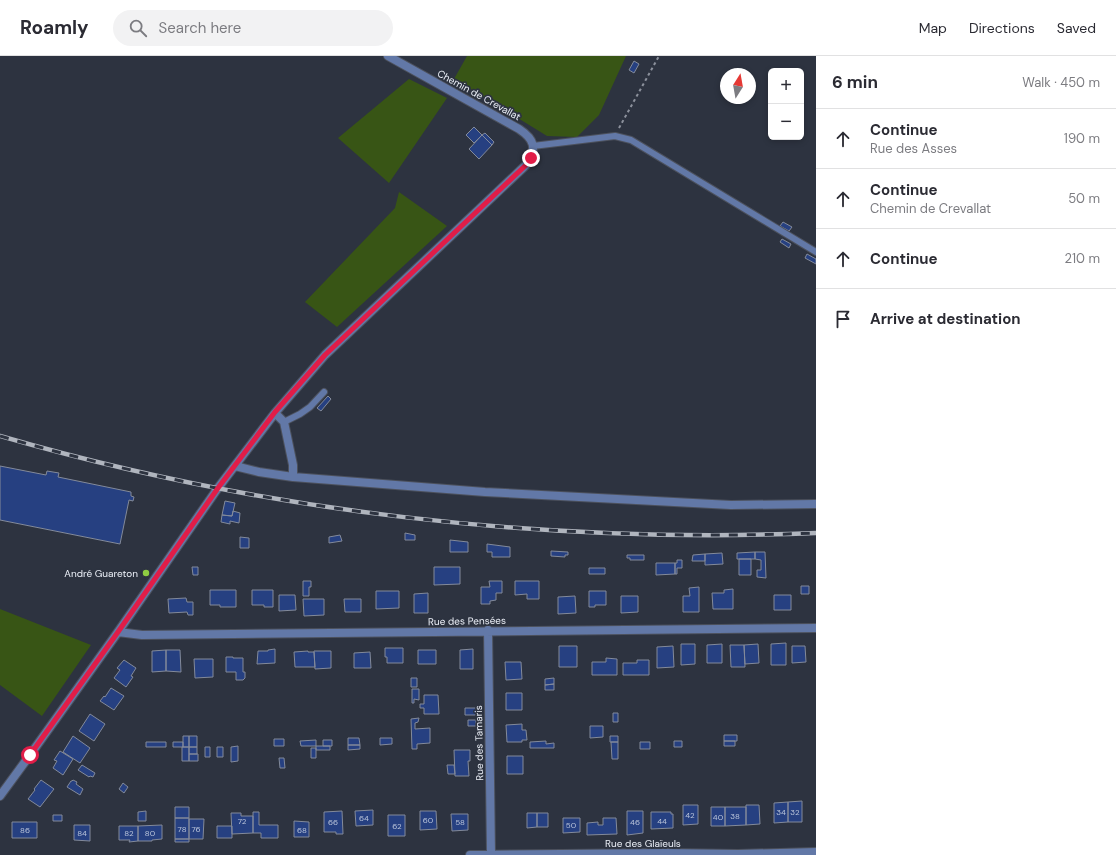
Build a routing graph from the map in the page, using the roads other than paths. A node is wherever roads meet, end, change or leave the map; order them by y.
1 (388, 56) edge
2 (533, 146) junction
3 (816, 252) edge
4 (324, 392) dead end
5 (275, 412) junction
6 (284, 422) junction
7 (235, 466) junction
8 (293, 477) junction
9 (816, 504) edge
10 (816, 628) edge
11 (488, 630) junction
12 (118, 632) junction
13 (0, 796) edge
14 (816, 852) edge
15 (550, 854) edge
16 (470, 855) edge
17 (491, 855) edge

1 - 2 street, Chemin de Crevallat
2 - 3 lane
2 - 5 street
4 - 6 lane
5 - 6 street
5 - 7 street
6 - 8 street
7 - 8 street
7 - 12 street
8 - 9 street
10 - 11 street, Rue des Pensées
11 - 12 street, Rue des Pensées
11 - 17 street, Rue des Tamaris
12 - 13 street
14 - 15 street, Rue des Glaïeuls
15 - 17 street, Rue des Glaïeuls
16 - 17 street, Rue des Glaïeuls

